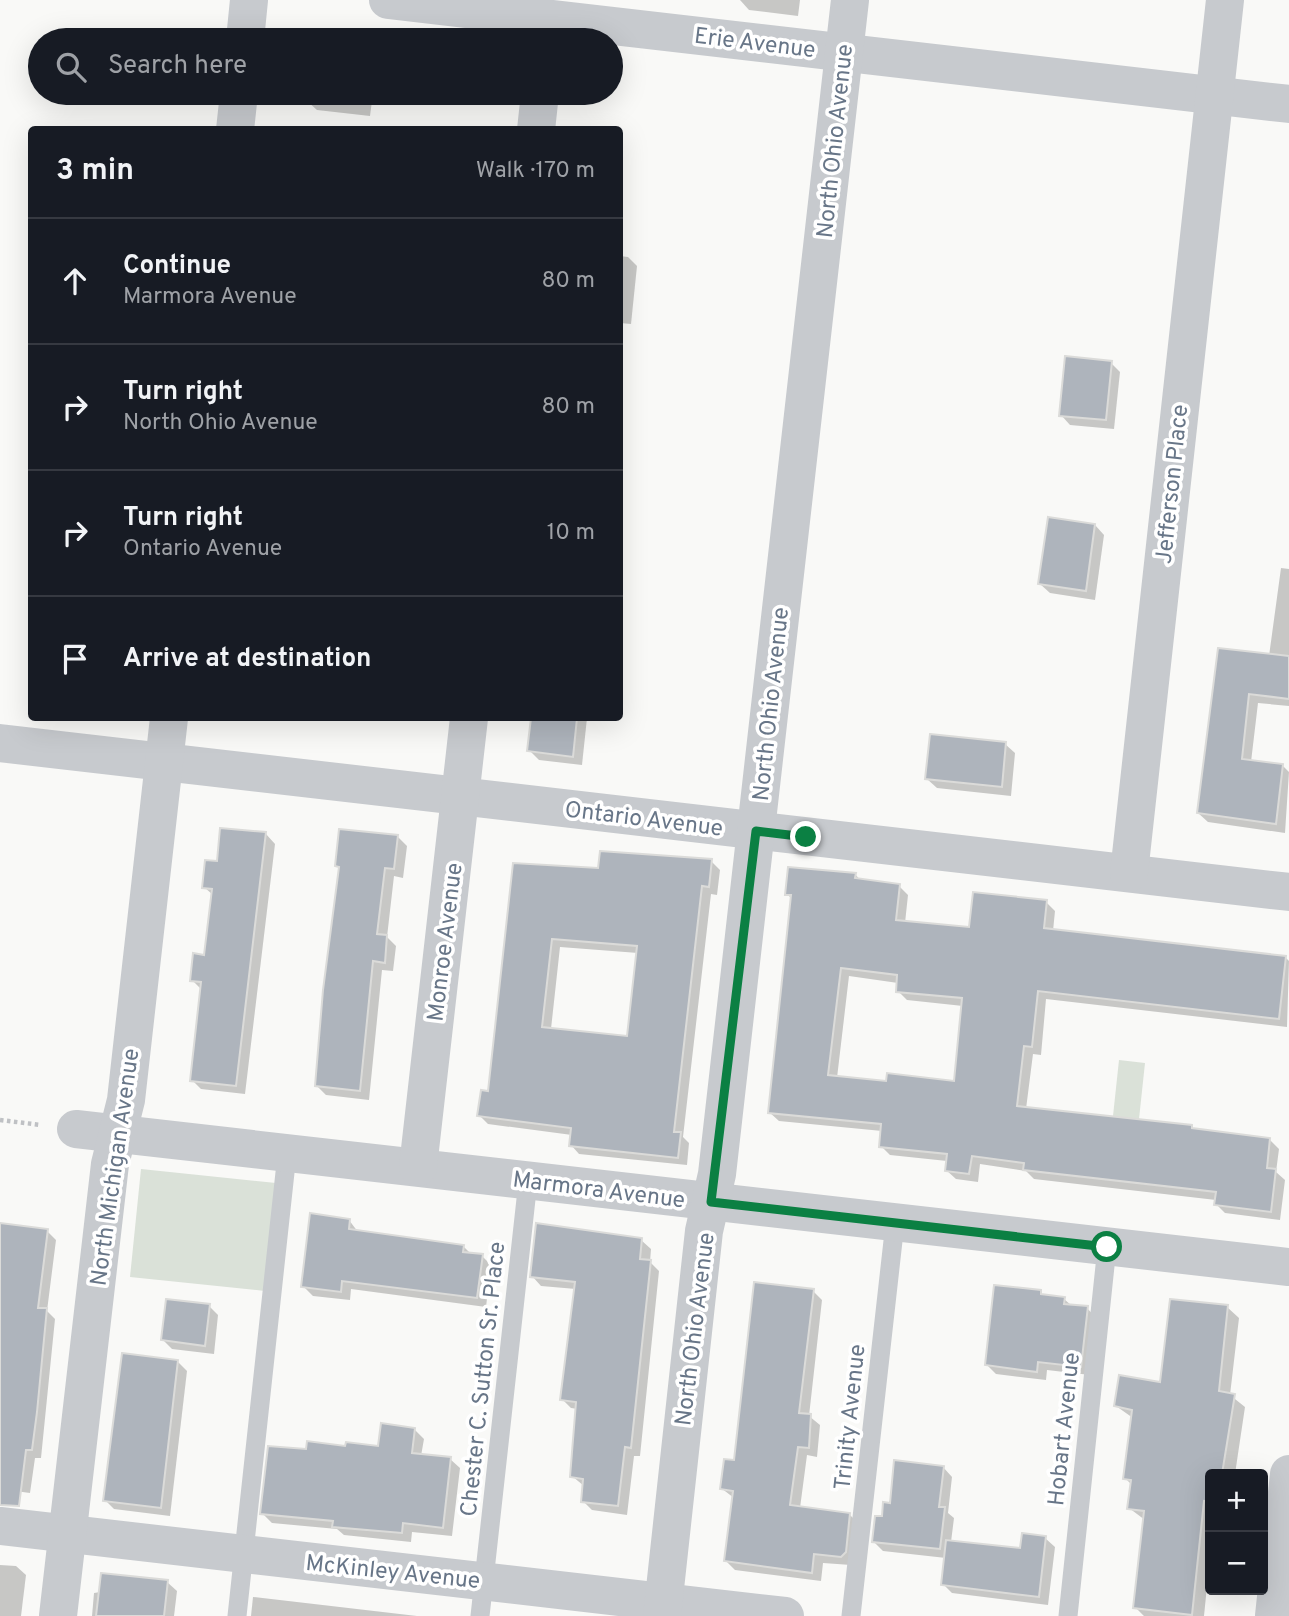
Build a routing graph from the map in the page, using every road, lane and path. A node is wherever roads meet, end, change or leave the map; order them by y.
1 (249, 0) edge
2 (388, 0) edge
3 (850, 0) edge
4 (1225, 0) edge
5 (549, 19) edge
6 (246, 28) edge
7 (844, 52) junction
8 (1214, 96) junction
9 (1289, 104) edge
10 (238, 105) edge
11 (539, 105) edge
12 (235, 126) edge
13 (536, 126) edge
14 (169, 721) edge
15 (469, 721) edge
16 (0, 743) edge
17 (164, 762) junction
18 (460, 796) junction
19 (756, 831) junction
20 (1129, 873) junction
21 (1289, 892) edge
22 (76, 1129) dead end
23 (116, 1134) junction
24 (288, 1154) junction
25 (418, 1167) junction
26 (528, 1181) junction
27 (711, 1202) junction
28 (895, 1223) junction
29 (1107, 1247) junction
30 (1289, 1267) edge
31 (1289, 1474) edge
32 (0, 1527) edge
33 (67, 1534) junction
34 (243, 1554) junction
35 (482, 1599) edge
36 (1279, 1607) edge
37 (663, 1609) edge
38 (58, 1616) edge
39 (237, 1616) edge
40 (785, 1616) edge
41 (851, 1616) edge
42 (1068, 1616) edge

1 - 6 street
2 - 5 street, Erie Avenue
3 - 7 street, North Ohio Avenue
4 - 8 street, Jefferson Place
5 - 7 street, Erie Avenue
7 - 8 street, Erie Avenue
7 - 19 street, North Ohio Avenue
8 - 9 street, Erie Avenue
8 - 20 street, Jefferson Place
10 - 12 street
11 - 13 street
14 - 17 street, North Michigan Avenue
15 - 18 street, Monroe Avenue
16 - 17 street, Ontario Avenue
17 - 18 street, Ontario Avenue
17 - 23 street, North Michigan Avenue
18 - 19 street, Ontario Avenue
18 - 25 street, Monroe Avenue
19 - 20 street, Ontario Avenue
19 - 27 street, North Ohio Avenue
20 - 21 street, Ontario Avenue
22 - 23 street, Marmora Avenue
23 - 24 street, Marmora Avenue
23 - 33 street, North Michigan Avenue
24 - 25 street, Marmora Avenue
24 - 34 lane
25 - 26 street, Marmora Avenue
26 - 27 street, Marmora Avenue
26 - 35 lane, Chester C. Sutton Sr. Place
27 - 28 street, Marmora Avenue
27 - 37 street, North Ohio Avenue
28 - 29 street, Marmora Avenue
28 - 41 lane, Trinity Avenue
29 - 30 street, Marmora Avenue
29 - 42 lane, Hobart Avenue
31 - 36 street
32 - 33 street, McKinley Avenue
33 - 34 street, McKinley Avenue
33 - 38 street, North Michigan Avenue
34 - 35 street, McKinley Avenue
34 - 39 lane
35 - 37 street, McKinley Avenue
37 - 40 street, McKinley Avenue

